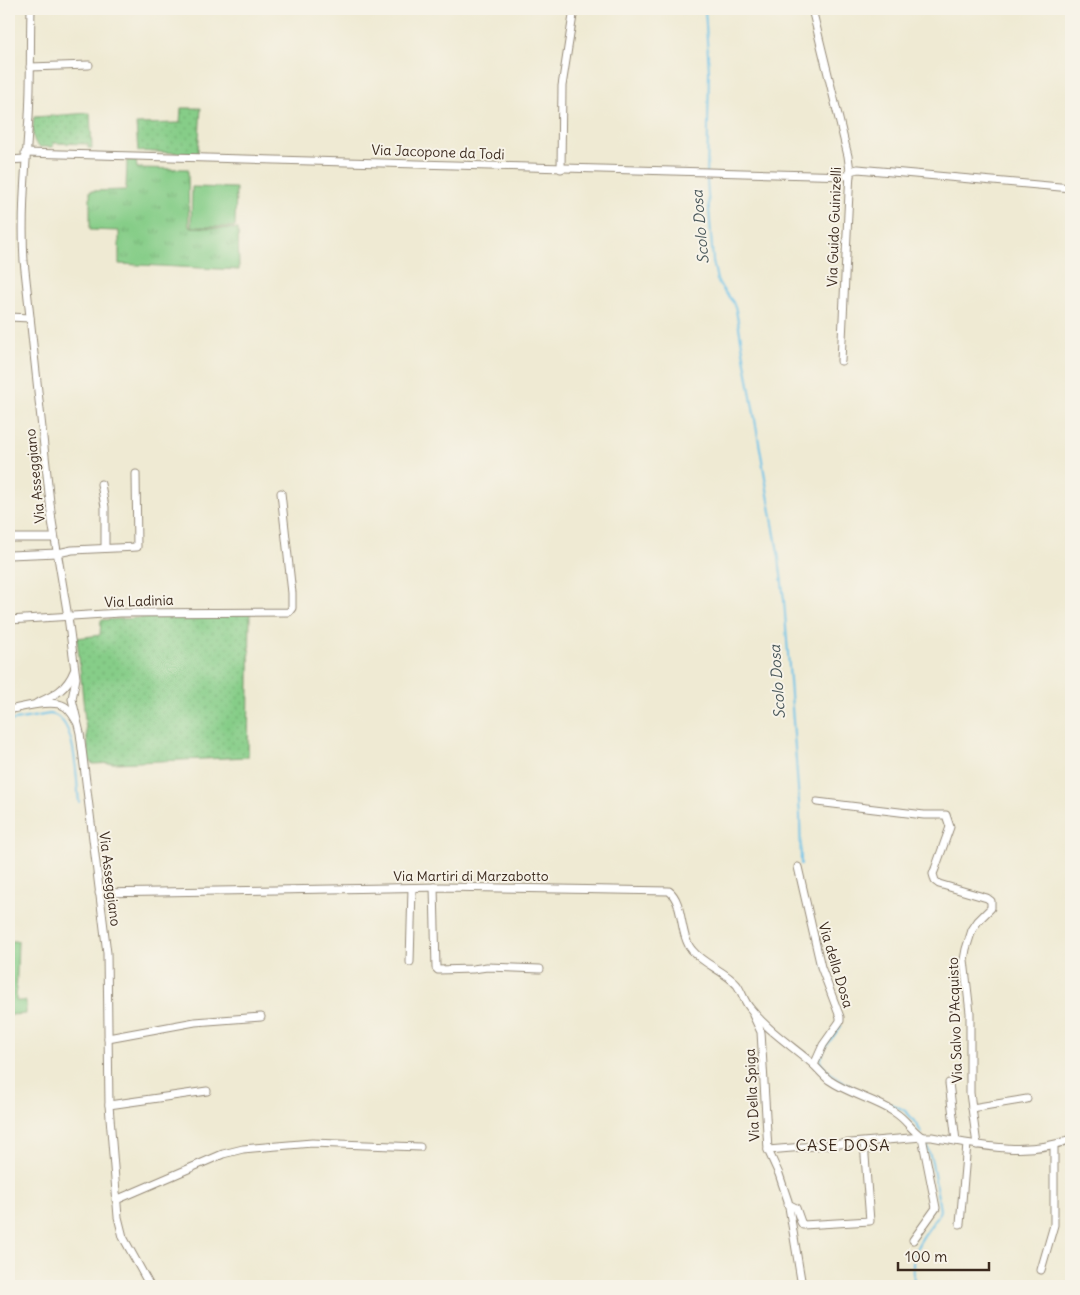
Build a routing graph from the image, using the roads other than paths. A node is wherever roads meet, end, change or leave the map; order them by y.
1 (31, 9) edge
2 (574, 9) edge
3 (812, 9) edge
4 (1067, 9) edge
5 (1071, 10) edge
6 (89, 65) dead end
7 (30, 68) junction
8 (25, 156) junction
9 (9, 160) edge
10 (562, 169) junction
11 (850, 173) junction
12 (1071, 188) edge
13 (9, 317) edge
14 (30, 318) junction
15 (842, 361) dead end
16 (136, 474) dead end
17 (101, 484) dead end
18 (282, 493) dead end
19 (9, 538) edge
20 (54, 538) junction
21 (105, 548) junction
22 (58, 553) junction
23 (9, 555) edge
24 (68, 617) junction
25 (9, 620) edge
26 (74, 670) junction
27 (59, 693) junction
28 (72, 697) junction
29 (32, 705) junction
30 (62, 705) junction
31 (9, 710) edge
32 (78, 724) junction
33 (817, 802) dead end
34 (798, 866) dead end
35 (434, 887) junction
36 (412, 888) junction
37 (99, 893) junction
38 (410, 962) dead end
39 (540, 969) dead end
40 (749, 1008) junction
41 (261, 1017) dead end
42 (767, 1026) junction
43 (759, 1027) junction
44 (108, 1038) junction
45 (814, 1065) junction
46 (949, 1082) dead end
47 (207, 1091) dead end
48 (1027, 1099) dead end
49 (109, 1105) junction
50 (972, 1108) junction
51 (912, 1131) junction
52 (922, 1138) junction
53 (1071, 1139) edge
54 (907, 1140) junction
55 (956, 1141) junction
56 (864, 1143) junction
57 (967, 1144) junction
58 (977, 1145) junction
59 (1054, 1145) junction
60 (420, 1147) dead end
61 (768, 1150) junction
62 (116, 1200) junction
63 (788, 1204) junction
64 (960, 1224) dead end
65 (913, 1240) dead end
66 (1041, 1270) dead end
67 (150, 1286) edge
68 (802, 1286) edge

1 - 7 street, Via Asseggiano
2 - 10 street
3 - 11 street, Via Guido Guinizelli
4 - 5 street
6 - 7 street
7 - 8 street, Via Asseggiano
8 - 9 street, Via Jacopone da Todi
8 - 10 street, Via Jacopone da Todi
8 - 14 street, Via Asseggiano
10 - 11 street, Via Jacopone da Todi
11 - 12 street, Via Jacopone da Todi
11 - 15 street, Via Guido Guinizelli
13 - 14 street
14 - 20 street, Via Asseggiano
16 - 21 street
17 - 21 street
18 - 24 street, Via Ladinia
19 - 20 street
20 - 22 street, Via Asseggiano
21 - 22 street
22 - 23 street
22 - 24 street, Via Asseggiano
24 - 25 street, Via Ladinia
24 - 26 street, Via Asseggiano
26 - 27 street
26 - 28 street, Via Asseggiano
27 - 28 street
27 - 29 street
27 - 30 street
28 - 30 street
28 - 32 street, Via Asseggiano
29 - 30 street
29 - 31 street
30 - 32 street
32 - 37 street, Via Asseggiano
33 - 50 street, Via Salvo D'Acquisto
34 - 45 street, Via della Dosa
35 - 36 street, Via Martiri di Marzabotto
35 - 39 street
35 - 40 street, Via Martiri di Marzabotto
36 - 37 street, Via Martiri di Marzabotto
36 - 38 street
37 - 44 street, Via Asseggiano
40 - 42 street, Via Martiri di Marzabotto
40 - 43 street, Via Della Spiga
41 - 44 street
42 - 43 street
42 - 45 street, Via Martiri di Marzabotto
43 - 61 street, Via Della Spiga
44 - 49 street, Via Asseggiano
45 - 51 street, Via Martiri di Marzabotto
46 - 55 street
47 - 49 street
48 - 50 street
49 - 62 street, Via Asseggiano
50 - 58 street, Via Salvo D'Acquisto
51 - 52 street, Via Martiri di Marzabotto
51 - 54 street
52 - 54 street, Via Della Spiga
52 - 55 street
52 - 65 street
53 - 59 street
54 - 56 street, Via Della Spiga
55 - 57 street
56 - 61 street, Via Della Spiga
56 - 63 street
57 - 58 street
57 - 64 street
58 - 59 street
59 - 66 street
60 - 62 street
61 - 63 street
62 - 67 street, Via Asseggiano
63 - 68 street

